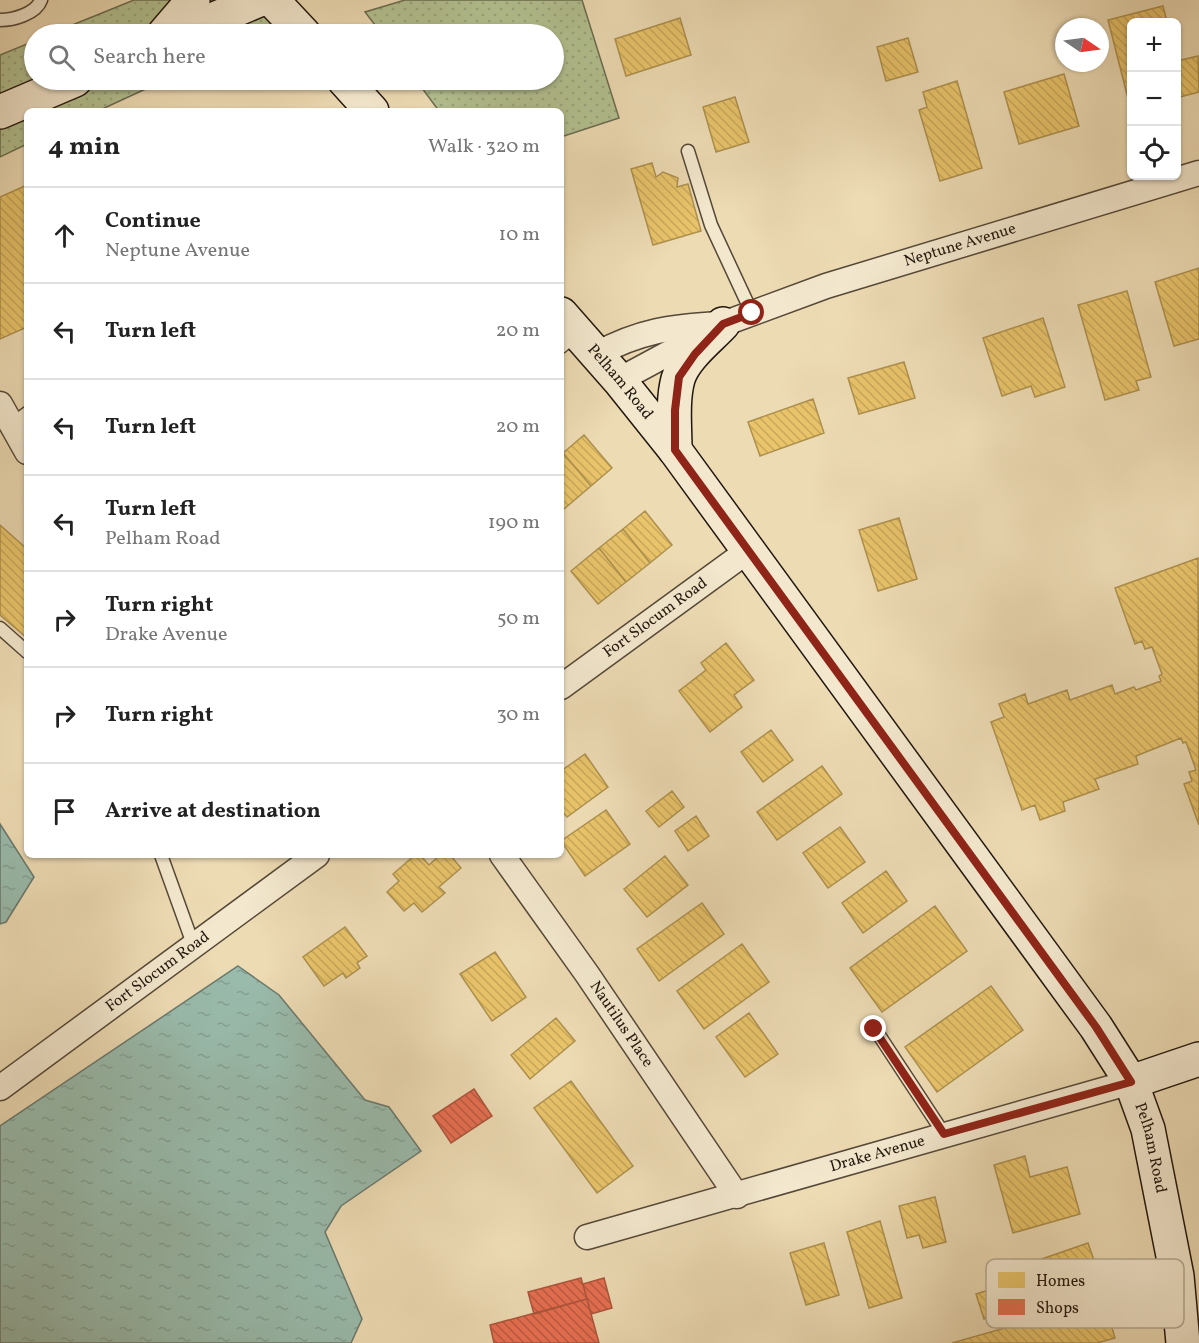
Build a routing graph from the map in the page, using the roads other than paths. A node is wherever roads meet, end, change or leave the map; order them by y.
1 (41, 0) edge
2 (193, 0) edge
3 (259, 0) edge
4 (272, 0) edge
5 (0, 20) edge
6 (173, 24) edge
7 (203, 24) edge
8 (295, 24) edge
9 (52, 90) edge
10 (353, 90) edge
11 (369, 108) edge
12 (0, 112) edge
13 (688, 151) dead end
14 (1199, 173) edge
15 (738, 318) junction
16 (574, 337) edge
17 (619, 380) junction
18 (13, 414) edge
19 (24, 444) edge
20 (675, 450) junction
21 (749, 550) junction
22 (0, 628) edge
23 (24, 649) edge
24 (564, 685) edge
25 (162, 858) edge
26 (313, 858) edge
27 (504, 858) edge
28 (193, 944) junction
29 (874, 1029) dead end
30 (1199, 1059) edge
31 (1131, 1082) junction
32 (0, 1088) edge
33 (944, 1134) junction
34 (736, 1196) junction
35 (587, 1237) dead end
36 (1174, 1259) edge
37 (1182, 1328) edge
38 (1183, 1343) edge

1 - 5 lane
2 - 6 main road
3 - 7 main road
4 - 8 main road
9 - 12 main road
10 - 11 main road
13 - 15 lane
14 - 15 street, Neptune Avenue
15 - 16 street, Neptune Avenue
15 - 17 street, Neptune Avenue
15 - 20 main road
16 - 17 main road, Pelham Road
17 - 20 main road, Pelham Road
18 - 19 street
20 - 21 main road, Pelham Road
21 - 24 street, Fort Slocum Road
21 - 31 main road, Pelham Road
22 - 23 lane
25 - 28 lane
26 - 28 street, Fort Slocum Road
27 - 34 street, Nautilus Place
28 - 32 street, Fort Slocum Road
29 - 33 lane
30 - 31 main road, Drake Avenue
31 - 33 street, Drake Avenue
31 - 36 main road, Pelham Road
33 - 34 street, Drake Avenue
34 - 35 street, Drake Avenue
37 - 38 main road, Pelham Road

